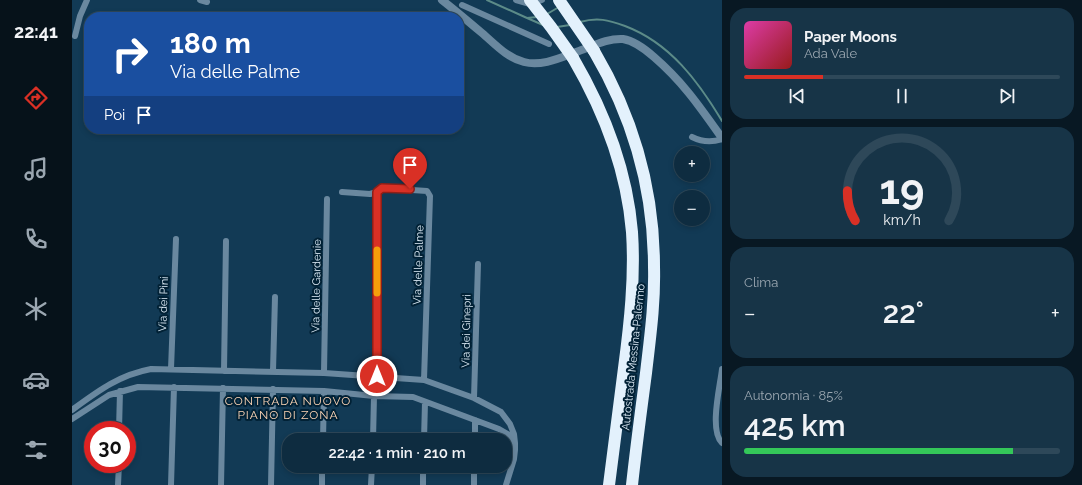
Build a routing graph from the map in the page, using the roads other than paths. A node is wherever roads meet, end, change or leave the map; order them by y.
1 (87, 0) edge
2 (200, 0) edge
3 (442, 0) edge
4 (516, 0) edge
5 (530, 0) edge
6 (542, 0) edge
7 (559, 0) edge
8 (207, 2) dead end
9 (462, 5) edge
10 (76, 36) dead end
11 (549, 44) dead end
12 (692, 137) dead end
13 (722, 138) edge
14 (342, 192) dead end
15 (377, 192) junction
16 (327, 199) dead end
17 (176, 239) dead end
18 (226, 241) dead end
19 (478, 264) dead end
20 (275, 297) dead end
21 (171, 369) junction
22 (722, 369) edge
23 (224, 371) junction
24 (273, 371) junction
25 (324, 373) junction
26 (377, 376) junction
27 (424, 380) junction
28 (174, 387) junction
29 (223, 388) junction
30 (274, 389) junction
31 (120, 391) junction
32 (324, 391) junction
33 (374, 396) junction
34 (474, 398) junction
35 (425, 402) junction
36 (72, 410) edge
37 (72, 419) edge
38 (475, 420) junction
39 (119, 421) edge
40 (323, 433) edge
41 (373, 433) edge
42 (424, 433) edge
43 (475, 433) edge
44 (515, 443) junction
45 (722, 444) edge
46 (119, 473) edge
47 (322, 473) edge
48 (372, 473) edge
49 (423, 473) edge
50 (474, 473) edge
51 (118, 485) edge
52 (171, 485) edge
53 (221, 485) edge
54 (271, 485) edge
55 (322, 485) edge
56 (371, 485) edge
57 (423, 485) edge
58 (474, 485) edge
59 (506, 485) edge
60 (609, 485) edge
61 (632, 485) edge

1 - 10 street
2 - 8 street
3 - 9 street
4 - 6 street
5 - 60 highway, Autostrada Messina-Palermo, bridge
7 - 61 highway, Autostrada Messina-Palermo, bridge
9 - 11 street
9 - 13 street
12 - 13 street
14 - 15 street, Via delle Palme
15 - 26 street
15 - 27 street, Via delle Palme
16 - 25 street, Via delle Gardenie
17 - 21 street, Via dei Pini
18 - 23 street
19 - 34 street, Via dei Ginepri
20 - 24 street
21 - 23 street
21 - 36 street
22 - 45 street
23 - 24 street
24 - 25 street
25 - 26 street
26 - 27 street
27 - 34 street
28 - 29 street
28 - 31 street
28 - 52 street
29 - 30 street
29 - 53 street
30 - 32 street
30 - 54 street
31 - 37 street
31 - 39 street
32 - 33 street
32 - 40 street
33 - 35 street
33 - 41 street
34 - 44 street
35 - 38 street
35 - 42 street
38 - 43 street
38 - 44 street
44 - 59 street
46 - 51 street
47 - 55 street
48 - 56 street
49 - 57 street
50 - 58 street

